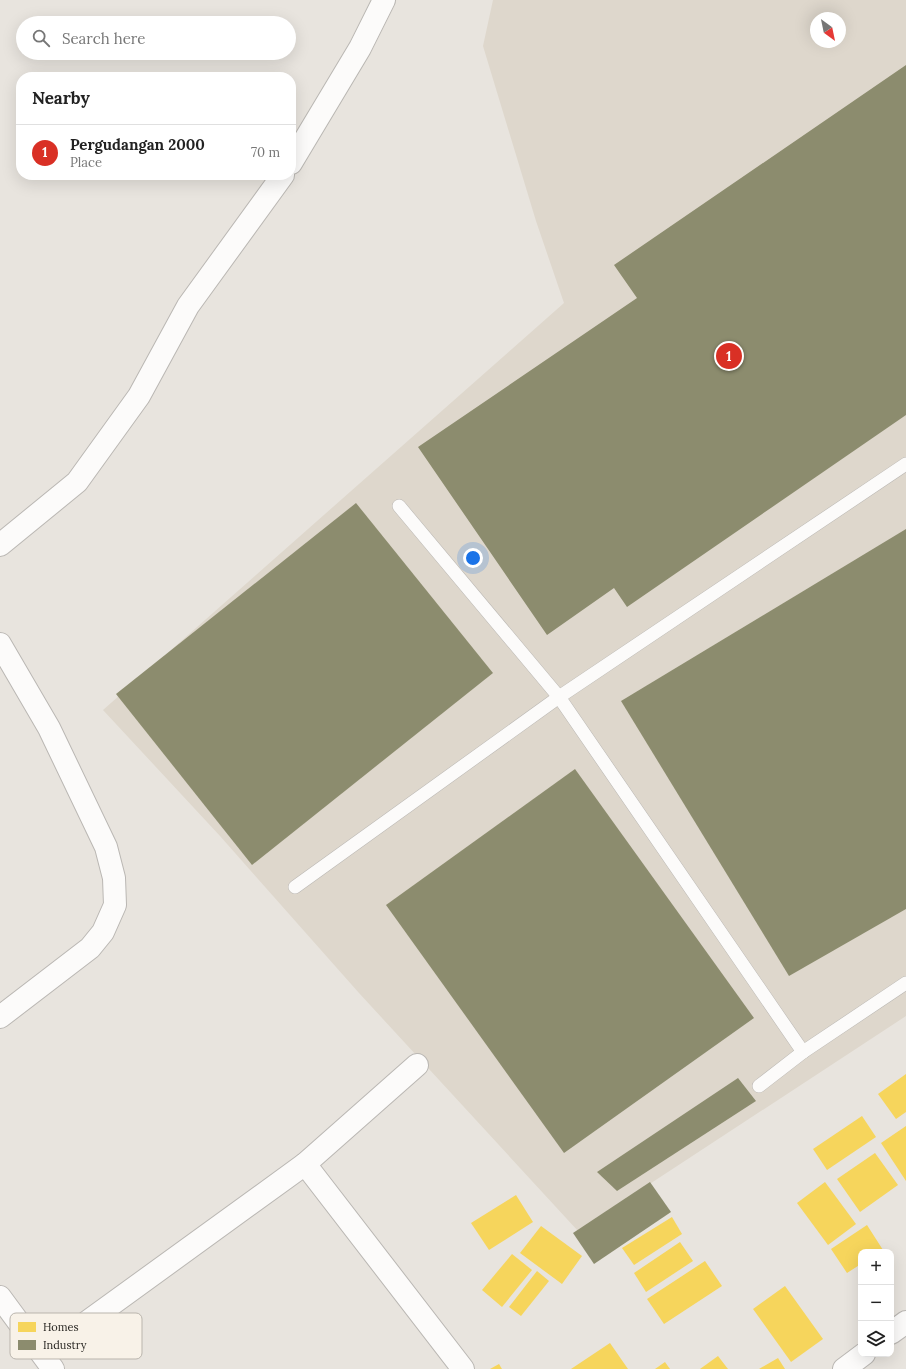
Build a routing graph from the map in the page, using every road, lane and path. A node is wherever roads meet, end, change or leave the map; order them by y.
1 (384, 0) edge
2 (296, 155) edge
3 (279, 180) edge
4 (906, 464) edge
5 (399, 506) dead end
6 (0, 545) edge
7 (0, 644) edge
8 (559, 697) junction
9 (295, 887) dead end
10 (906, 983) edge
11 (0, 1017) edge
12 (803, 1052) junction
13 (417, 1065) dead end
14 (759, 1086) dead end
15 (305, 1164) junction
16 (0, 1297) edge
17 (12, 1313) edge
18 (112, 1313) edge
19 (906, 1322) edge
20 (894, 1331) edge
21 (860, 1357) edge
22 (463, 1369) edge
23 (844, 1369) edge

1 - 2 street
3 - 6 street
4 - 8 lane
5 - 8 lane
7 - 11 street
8 - 9 lane
8 - 12 lane
10 - 12 lane
12 - 14 lane
13 - 15 street
15 - 18 street
15 - 22 street
16 - 17 street
19 - 20 street
21 - 23 street

